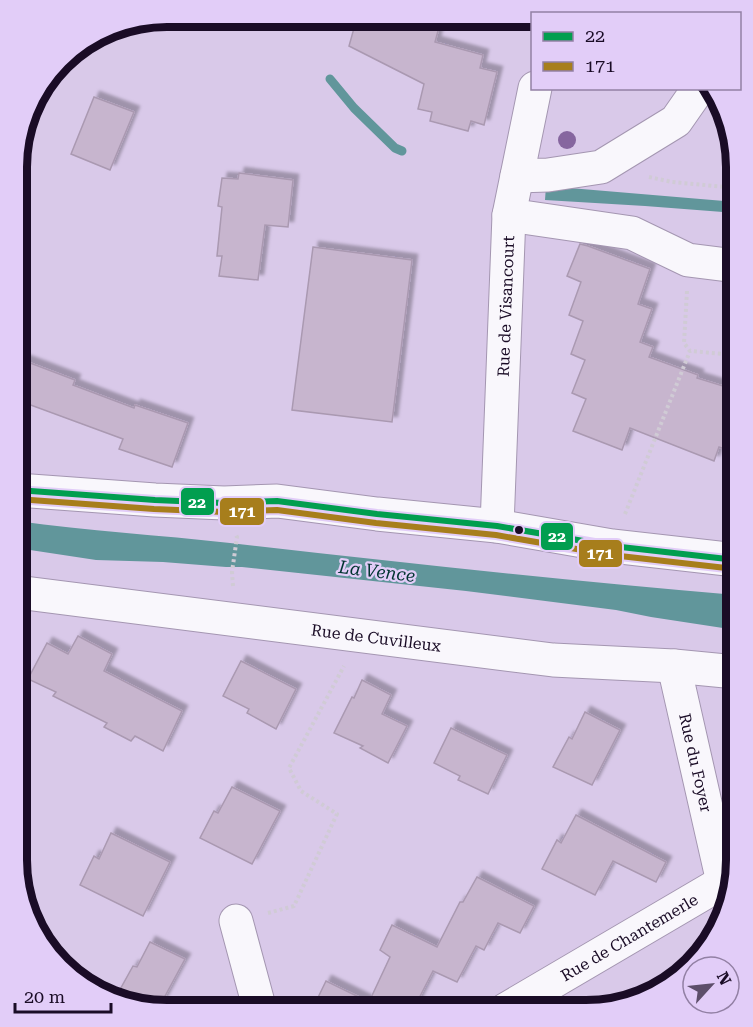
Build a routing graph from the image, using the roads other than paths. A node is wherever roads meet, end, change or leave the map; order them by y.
1 (535, 90) edge
2 (698, 90) edge
3 (517, 176) junction
4 (509, 215) junction
5 (726, 265) edge
6 (27, 491) edge
7 (496, 526) junction
8 (726, 559) edge
9 (27, 593) edge
10 (674, 666) junction
11 (726, 671) edge
12 (724, 880) edge
13 (723, 889) edge
14 (236, 921) road end
15 (257, 1000) edge
16 (523, 1000) edge

1 - 3 street, Rue de Visancourt
2 - 3 street
3 - 4 street, Rue de Visancourt
4 - 5 street
4 - 7 street, Rue de Visancourt
6 - 7 street
7 - 8 street
9 - 10 street, Rue de Cuvilleux
10 - 11 street, Rue de Cuvilleux
10 - 12 street, Rue du Foyer
13 - 16 street, Rue de Chantemerle
14 - 15 street

